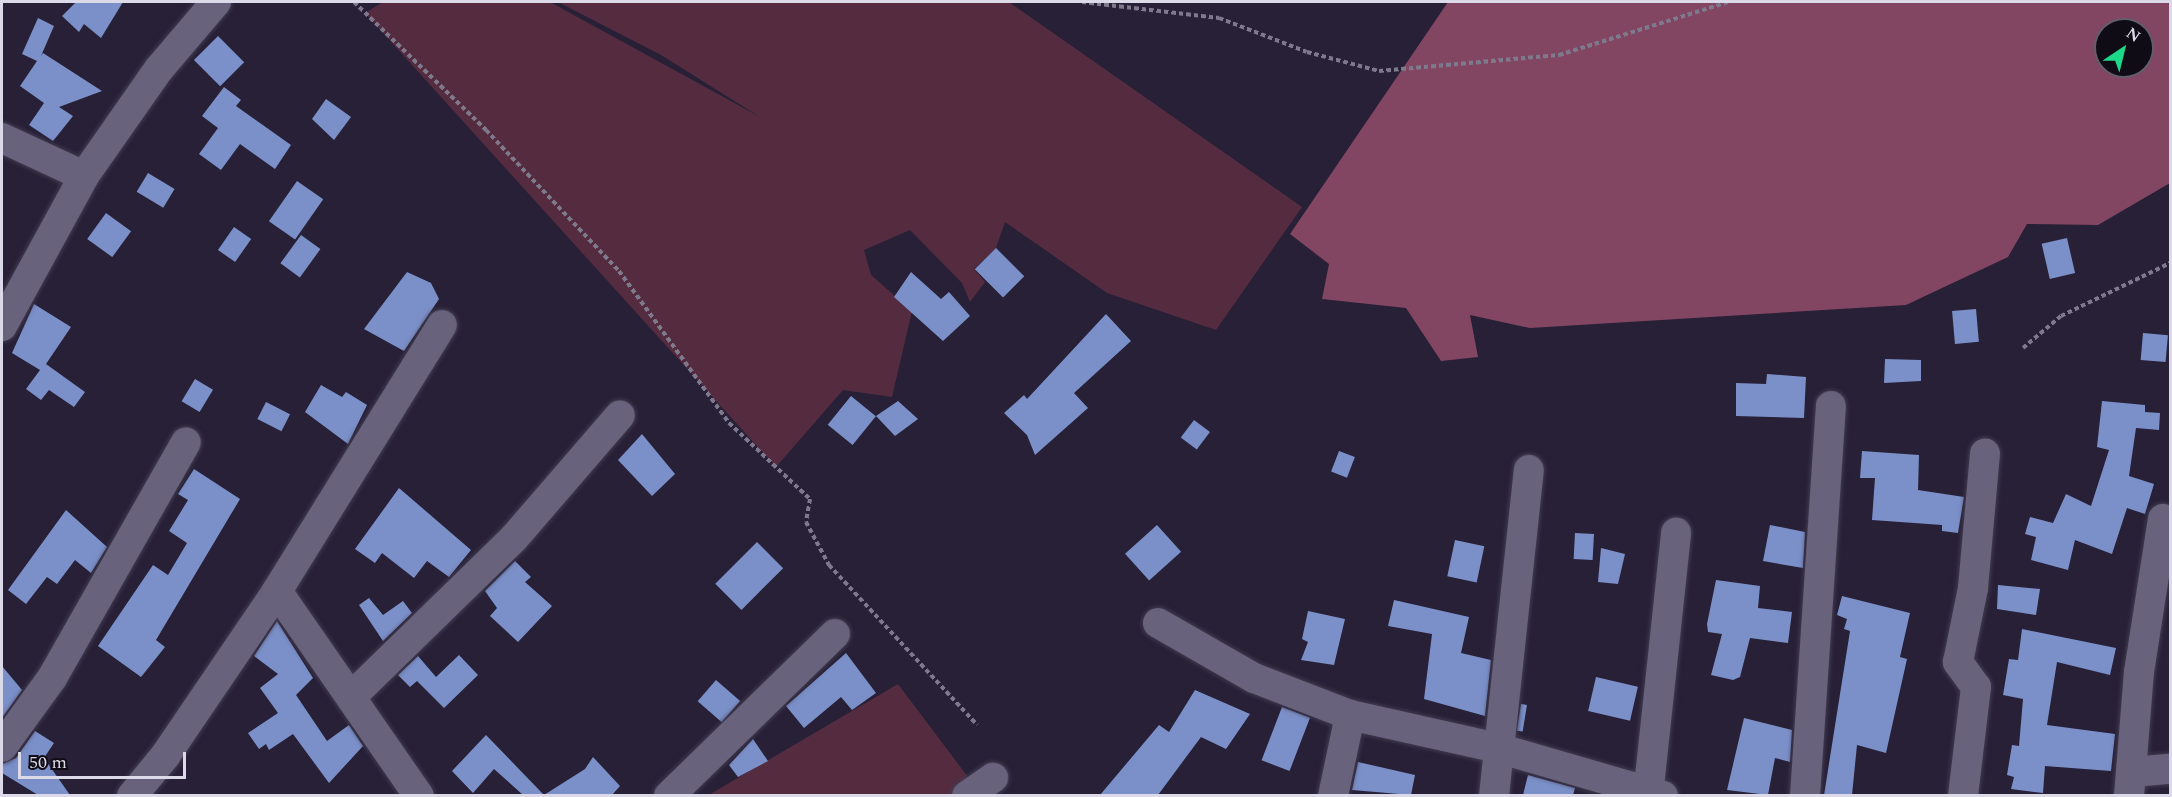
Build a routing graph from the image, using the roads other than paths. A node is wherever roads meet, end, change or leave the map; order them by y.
1 (216, 2) edge
2 (2, 138) edge
3 (84, 176) junction
4 (442, 325) dead end
5 (2, 326) edge
6 (1831, 406) dead end
7 (620, 415) dead end
8 (186, 442) dead end
9 (1985, 454) dead end
10 (1529, 470) dead end
11 (2163, 519) dead end
12 (1677, 532) dead end
13 (277, 591) junction
14 (1158, 623) dead end
15 (835, 634) dead end
16 (352, 696) junction
17 (1350, 715) junction
18 (2, 747) edge
19 (1498, 748) junction
20 (2170, 769) edge
21 (993, 778) dead end
22 (2131, 784) edge
23 (1654, 794) edge
24 (132, 795) edge
25 (419, 795) edge
26 (669, 795) edge
27 (967, 795) edge
28 (1333, 795) edge
29 (1494, 795) edge
30 (1805, 795) edge
31 (1963, 795) edge

1 - 3 street
2 - 3 street
3 - 5 street
4 - 13 street
6 - 30 street
7 - 16 street
8 - 18 street
9 - 31 street
10 - 19 street
11 - 22 street
12 - 23 street
13 - 16 street
13 - 24 street
14 - 17 street
15 - 26 street
16 - 25 street
17 - 19 street
17 - 28 street
19 - 23 street
19 - 29 street
20 - 22 street
21 - 27 street

